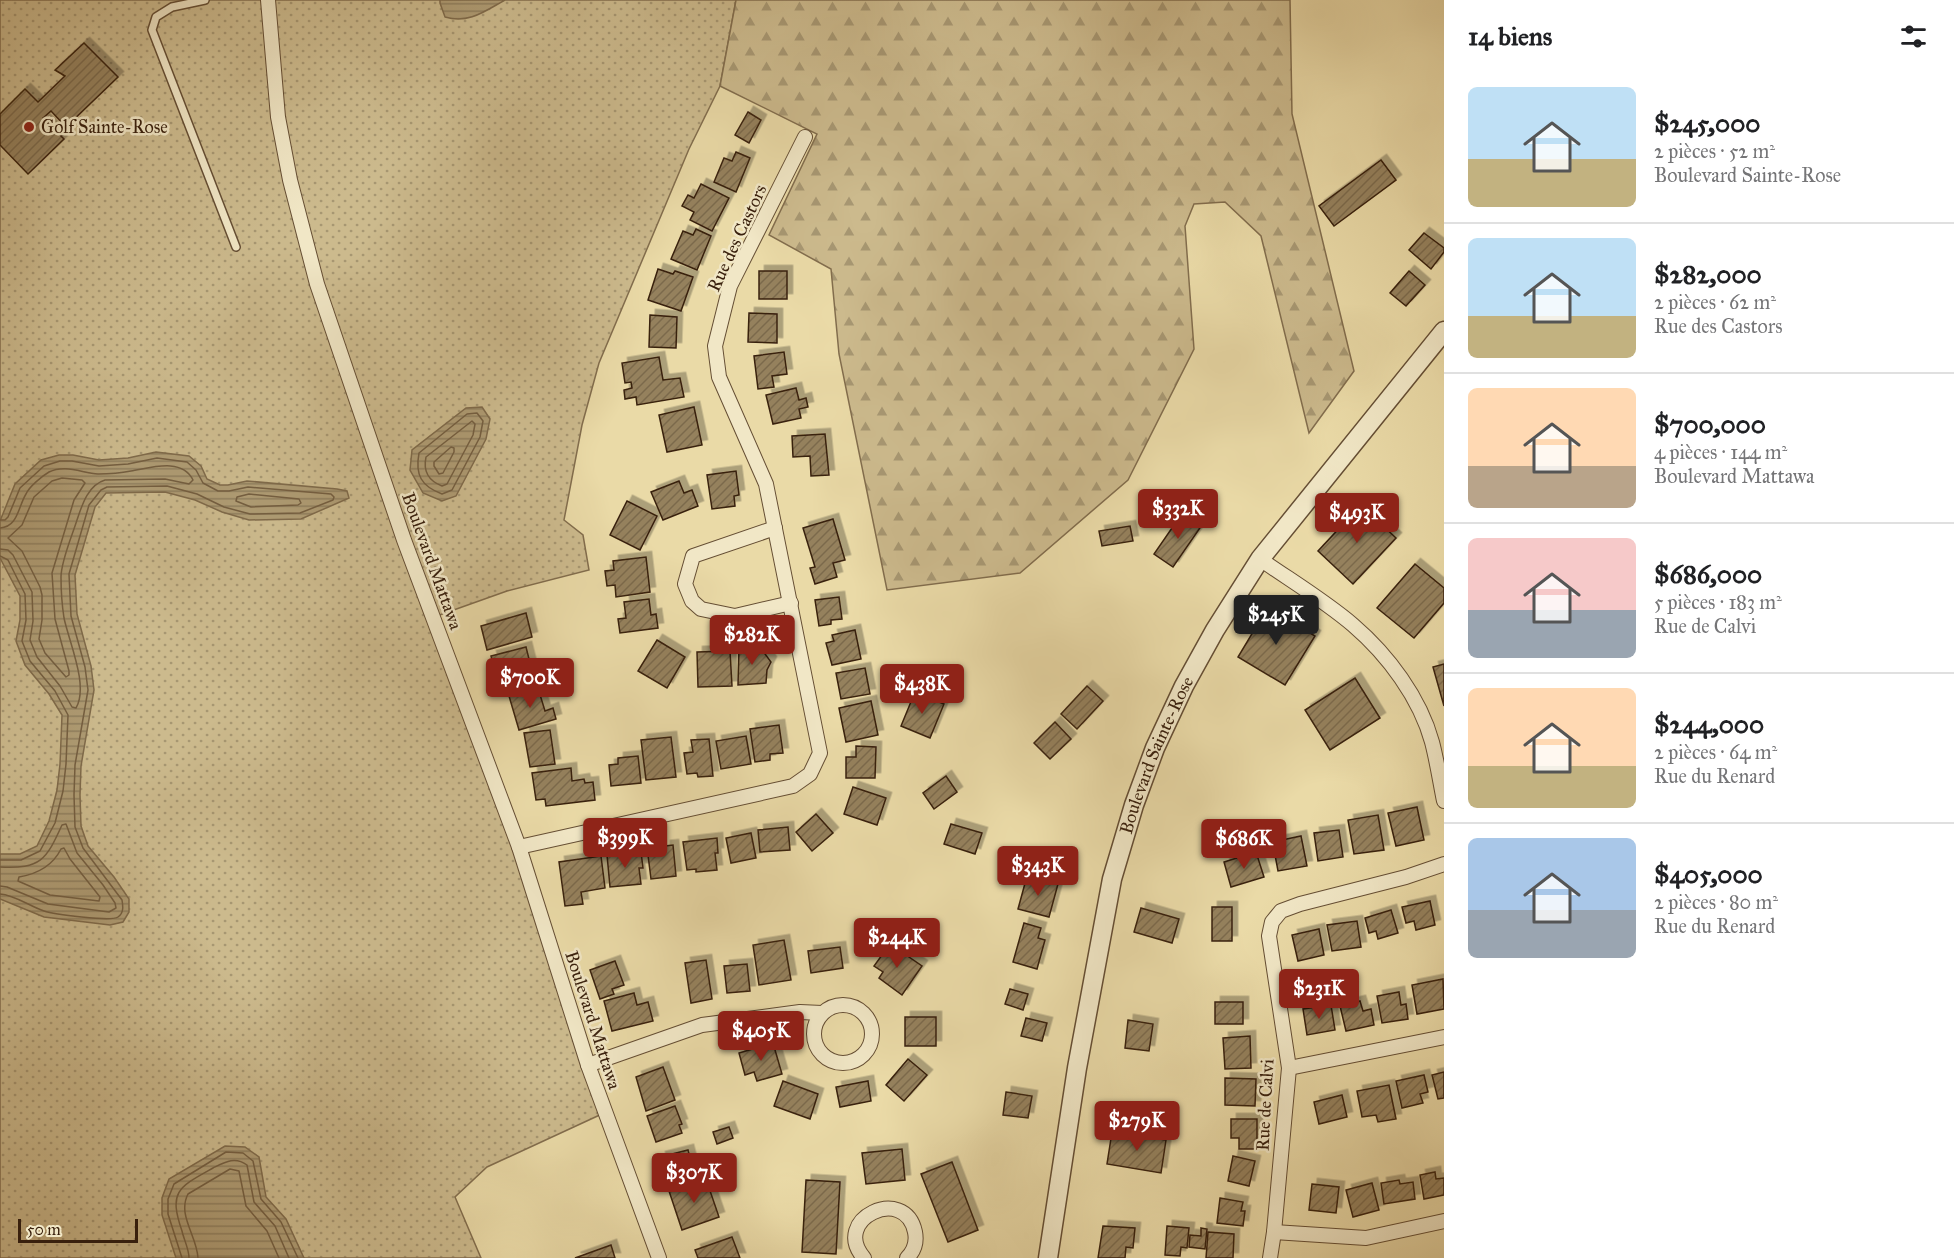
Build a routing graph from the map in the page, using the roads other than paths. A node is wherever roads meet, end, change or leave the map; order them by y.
1 (205, 0) edge
2 (268, 0) edge
3 (805, 137) dead end
4 (236, 248) dead end
5 (1444, 331) edge
6 (775, 528) junction
7 (1260, 559) junction
8 (791, 603) junction
9 (1444, 801) edge
10 (519, 847) junction
11 (1444, 864) edge
12 (822, 1013) junction
13 (1444, 1037) edge
14 (588, 1065) junction
15 (1289, 1068) junction
16 (1444, 1221) edge
17 (1274, 1232) junction
18 (659, 1258) edge
19 (864, 1258) edge
20 (907, 1258) edge
21 (1048, 1258) edge
22 (1270, 1258) edge

1 - 4 lane
2 - 10 street, Boulevard Mattawa
3 - 6 street, Rue des Castors
5 - 7 street, Boulevard Sainte-Rose
6 - 8 street, Rue des Castors
6 - 8 street
7 - 9 street
7 - 21 street, Boulevard Sainte-Rose
8 - 10 street, Rue des Castors
10 - 14 street, Boulevard Mattawa
11 - 15 street, Rue de Calvi
12 - 12 street
12 - 14 street
13 - 15 street
14 - 18 street, Boulevard Mattawa
15 - 17 street, Rue de Calvi
16 - 17 street
17 - 22 street, Rue de Calvi
19 - 20 street

